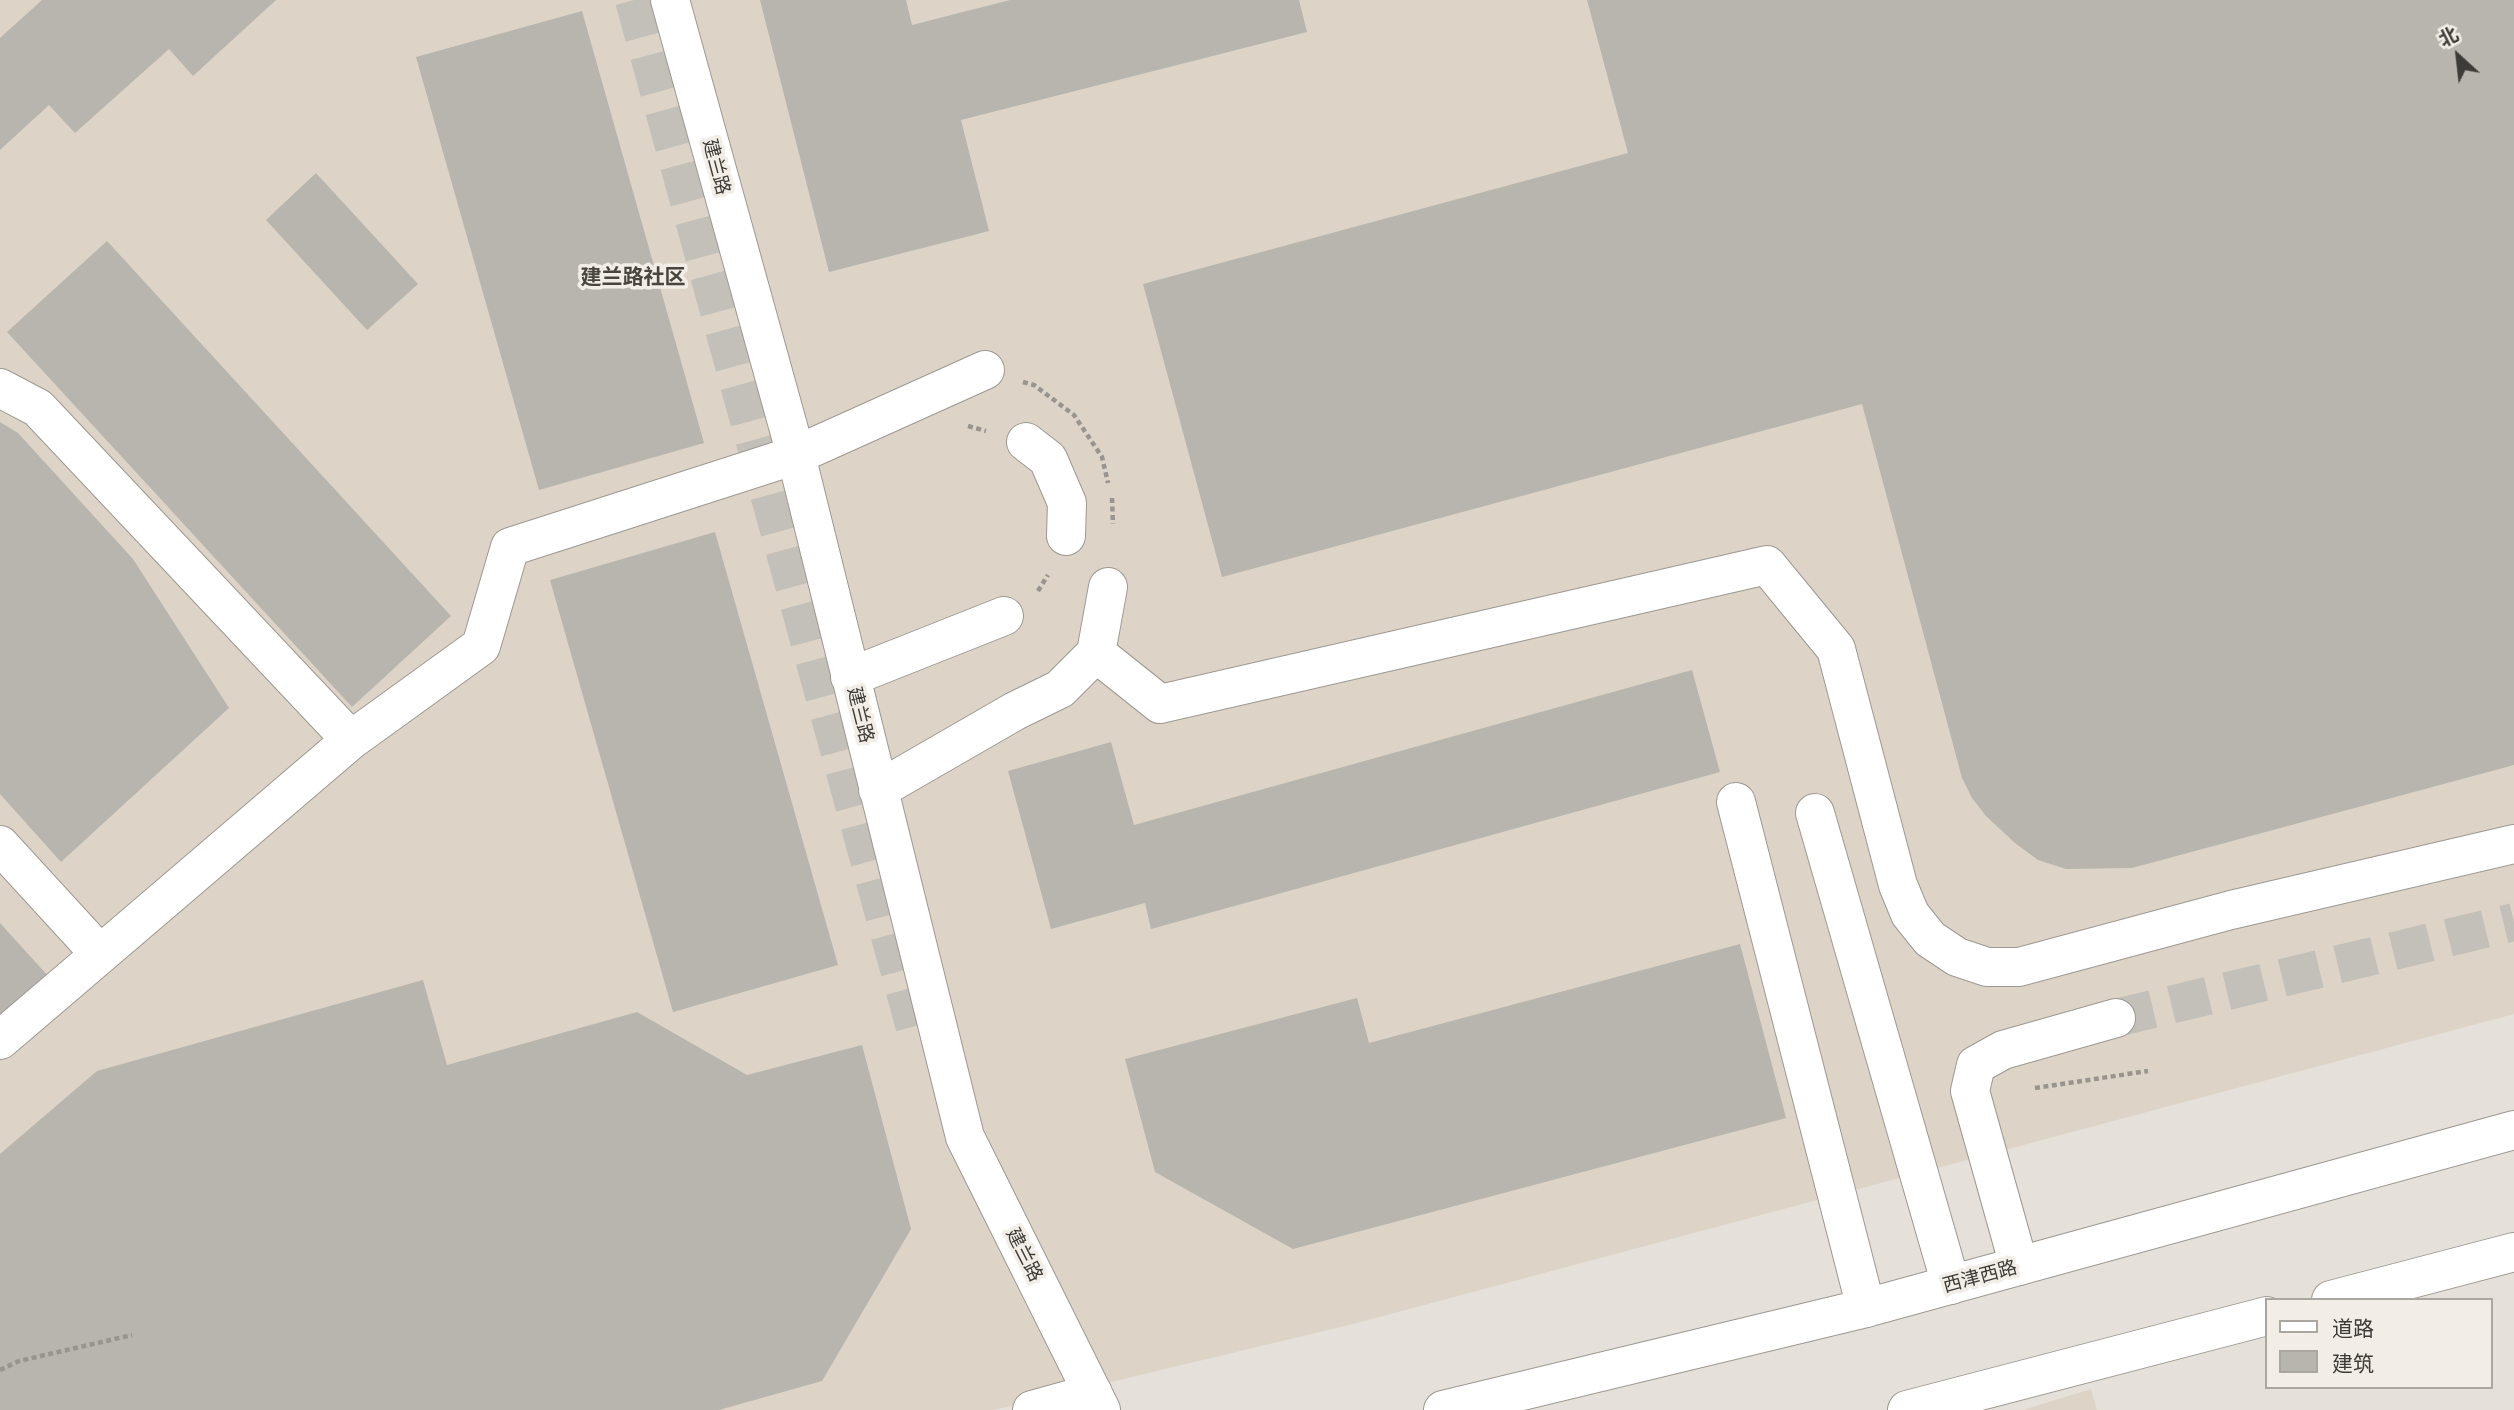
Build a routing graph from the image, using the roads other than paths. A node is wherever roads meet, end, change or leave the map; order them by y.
1 (670, 0) edge
2 (985, 370) dead end
3 (0, 388) edge
4 (1026, 442) dead end
5 (796, 455) junction
6 (1066, 536) road end
7 (1108, 587) dead end
8 (1004, 616) road end
9 (1096, 653) junction
10 (850, 677) junction
11 (351, 740) junction
12 (878, 790) junction
13 (1736, 802) dead end
14 (1815, 813) dead end
15 (2514, 844) edge
16 (0, 845) edge
17 (100, 954) junction
18 (2116, 1017) tunnel mouth
19 (0, 1040) edge
20 (2514, 1130) edge
21 (2514, 1252) edge
22 (2019, 1266) junction
23 (1951, 1285) junction
24 (2339, 1298) edge
25 (1866, 1308) junction
26 (2266, 1316) edge
27 (1097, 1402) edge
28 (1032, 1410) edge
29 (1443, 1410) edge
30 (1907, 1410) edge

1 - 5 street, 建兰路
2 - 5 street
3 - 11 street
4 - 6 street
5 - 10 street, 建兰路
5 - 11 street
7 - 9 street
8 - 10 street
9 - 12 street
9 - 15 street
10 - 12 street, 建兰路
11 - 17 street
12 - 27 street, 建兰路
13 - 25 street
14 - 23 street
16 - 17 street
17 - 19 street
18 - 22 street
20 - 22 street, 西津西路
21 - 24 street
22 - 23 street, 西津西路
23 - 25 street, 西津西路
25 - 29 street, 西津西路
26 - 30 street
27 - 28 street

